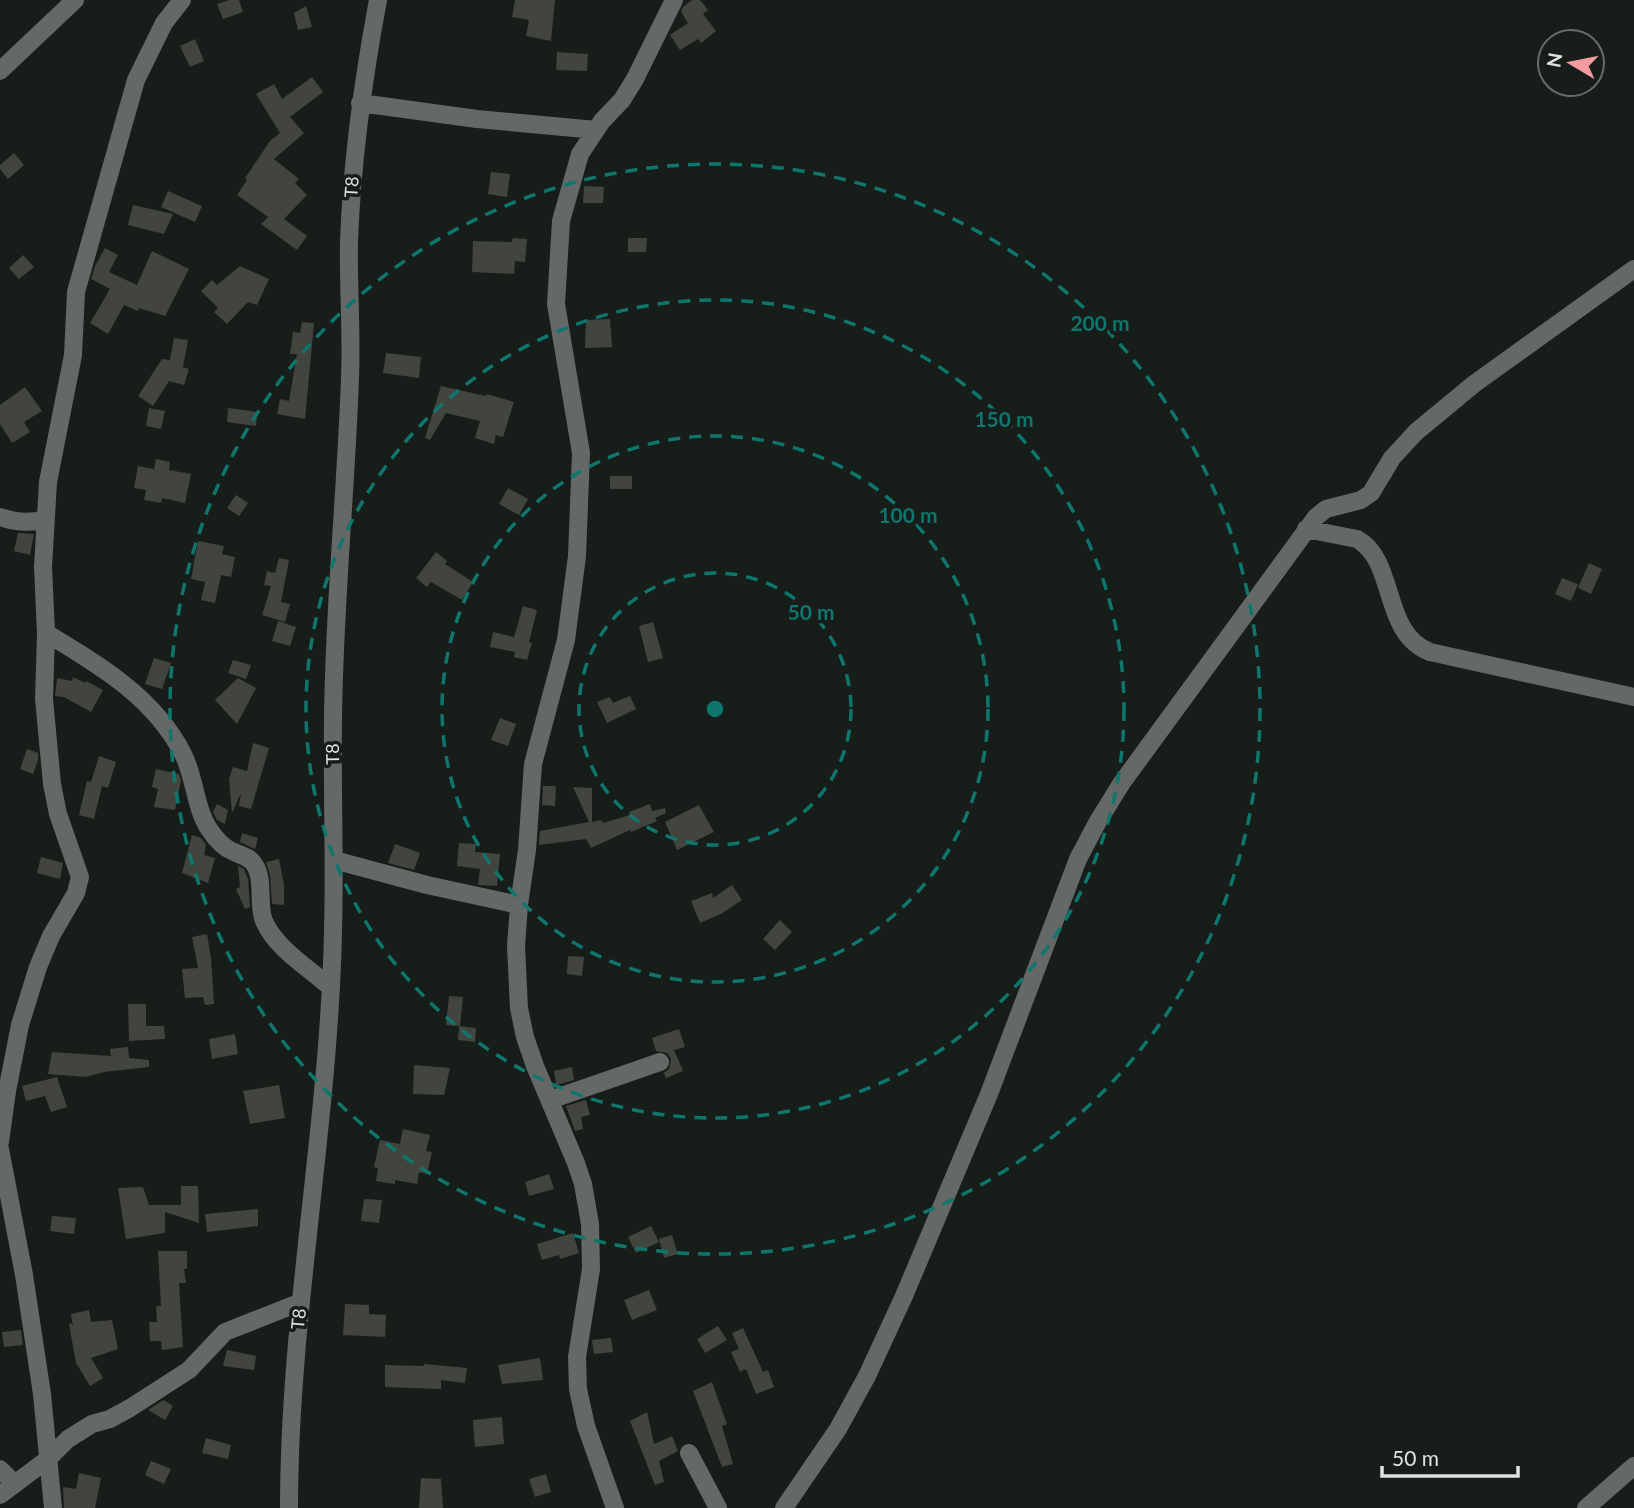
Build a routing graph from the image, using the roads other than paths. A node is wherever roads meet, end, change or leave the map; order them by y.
1 (75, 0) edge
2 (182, 0) edge
3 (378, 0) edge
4 (674, 0) edge
5 (0, 71) edge
6 (360, 103) junction
7 (596, 130) junction
8 (1634, 269) edge
9 (0, 517) edge
10 (44, 519) junction
11 (1306, 528) junction
12 (46, 633) junction
13 (1634, 697) edge
14 (334, 860) junction
15 (519, 905) junction
16 (331, 988) junction
17 (660, 1062) dead end
18 (551, 1100) junction
19 (0, 1142) edge
20 (0, 1149) edge
21 (301, 1303) junction
22 (689, 1453) dead end
23 (48, 1459) junction
24 (1634, 1466) edge
25 (0, 1469) edge
26 (15, 1484) junction
27 (0, 1495) edge
28 (53, 1508) edge
29 (289, 1508) edge
30 (615, 1508) edge
31 (718, 1508) edge
32 (784, 1508) edge
33 (1586, 1508) edge

1 - 5 street
2 - 10 street
3 - 6 street, T8
4 - 7 street
6 - 7 street
6 - 14 street, T8
7 - 15 street
8 - 11 street
9 - 10 street
10 - 12 street
11 - 13 street
11 - 32 street
12 - 16 street
12 - 19 street
14 - 15 street
14 - 16 street, T8
15 - 18 street
16 - 21 street, T8
17 - 18 street
18 - 30 street
20 - 23 street
21 - 23 street
21 - 29 street, T8
22 - 31 street
23 - 26 street
23 - 28 street
24 - 33 street
25 - 26 street
26 - 27 street

